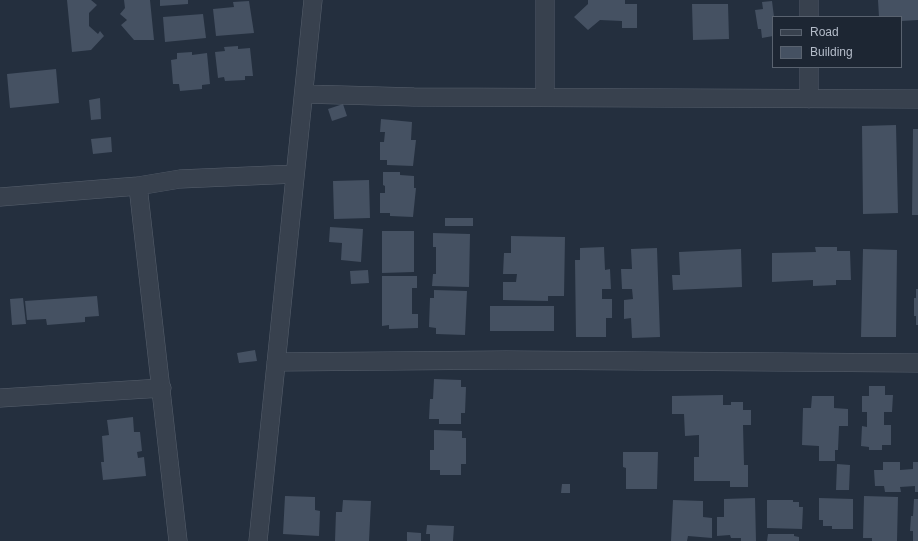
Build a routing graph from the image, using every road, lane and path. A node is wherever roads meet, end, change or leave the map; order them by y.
1 (313, 0) edge
2 (545, 0) edge
3 (809, 0) edge
4 (809, 16) edge
5 (809, 68) edge
6 (304, 94) junction
7 (545, 97) junction
8 (809, 99) junction
9 (918, 99) edge
10 (296, 174) junction
11 (138, 186) junction
12 (0, 197) edge
13 (276, 362) junction
14 (918, 363) edge
15 (162, 388) junction
16 (0, 398) edge
17 (178, 541) edge
18 (258, 541) edge

1 - 6 street
2 - 7 street
3 - 4 street
5 - 8 street
6 - 7 street
6 - 10 street
7 - 8 street
8 - 9 street
10 - 11 street
10 - 13 street
11 - 12 street
11 - 15 street
13 - 14 street
13 - 18 street
15 - 16 street
15 - 17 street

